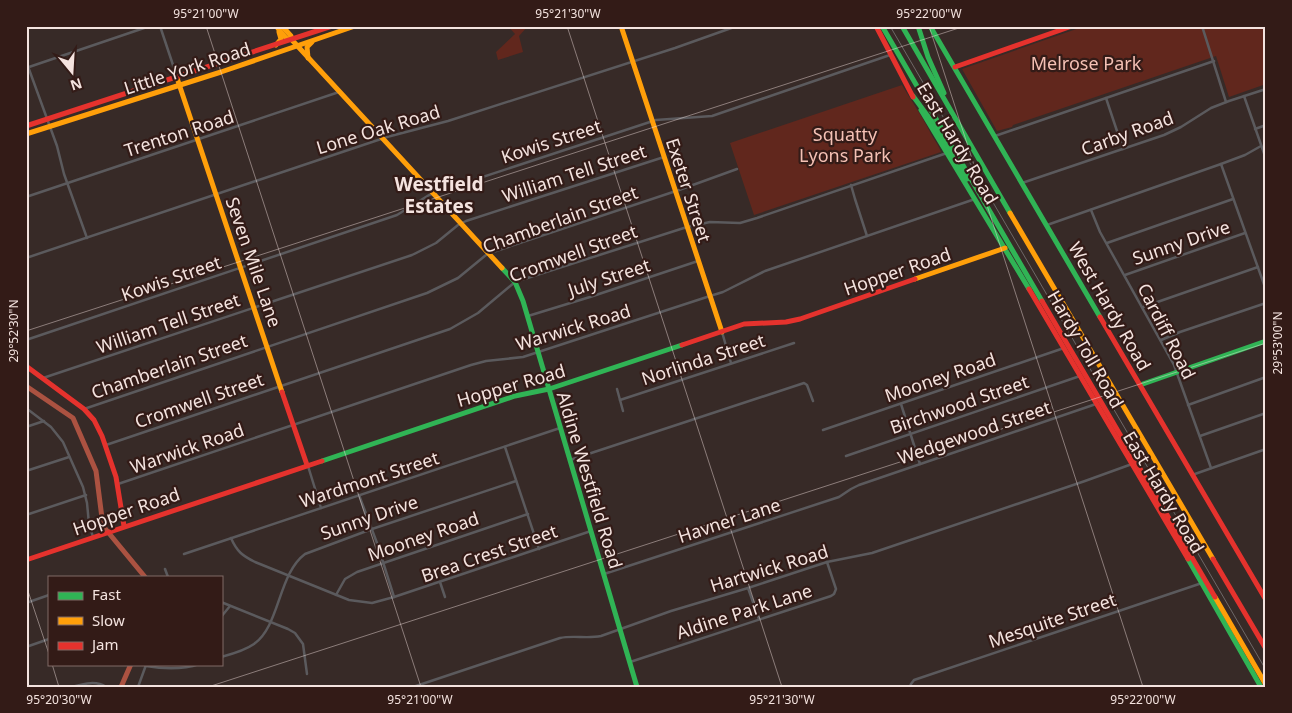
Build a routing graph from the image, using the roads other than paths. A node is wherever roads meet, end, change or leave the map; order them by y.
1 (150, 26) edge
2 (160, 26) edge
3 (332, 26) edge
4 (355, 26) edge
5 (621, 26) edge
6 (737, 26) edge
7 (876, 26) edge
8 (882, 26) edge
9 (902, 26) edge
10 (918, 26) edge
11 (930, 26) edge
12 (1072, 26) edge
13 (1202, 26) edge
14 (279, 27) edge
15 (1062, 28) edge
16 (292, 40) junction
17 (315, 40) junction
18 (275, 45) junction
19 (296, 46) junction
20 (892, 54) junction
21 (309, 60) junction
22 (26, 61) edge
23 (633, 61) junction
24 (1214, 62) junction
25 (955, 67) junction
26 (27, 68) edge
27 (177, 78) junction
28 (180, 85) junction
29 (1266, 89) edge
30 (339, 92) junction
31 (913, 96) junction
32 (1244, 96) junction
33 (1106, 98) junction
34 (1226, 102) junction
35 (948, 105) junction
36 (47, 119) junction
37 (653, 121) junction
38 (1266, 125) edge
39 (26, 126) edge
40 (49, 126) junction
41 (1255, 128) junction
42 (26, 134) edge
43 (995, 136) junction
44 (198, 139) junction
45 (382, 139) junction
46 (1261, 146) junction
47 (1123, 149) junction
48 (947, 153) junction
49 (664, 157) junction
50 (1266, 159) edge
51 (1221, 164) junction
52 (737, 169) dead end
53 (1022, 183) junction
54 (68, 184) junction
55 (851, 185) junction
56 (676, 191) junction
57 (433, 193) junction
58 (216, 194) junction
59 (26, 198) edge
60 (975, 199) junction
61 (1234, 199) junction
62 (986, 204) junction
63 (1091, 210) junction
64 (461, 223) junction
65 (687, 226) junction
66 (1047, 226) junction
67 (1246, 233) junction
68 (867, 236) junction
69 (87, 238) junction
70 (1107, 243) junction
71 (1005, 248) junction
72 (489, 253) junction
73 (26, 258) edge
74 (698, 261) junction
75 (241, 267) junction
76 (1258, 267) junction
77 (1125, 275) junction
78 (516, 282) junction
79 (1266, 290) edge
80 (710, 296) junction
81 (1266, 303) edge
82 (254, 307) junction
83 (1143, 308) junction
84 (528, 316) junction
85 (722, 332) junction
86 (26, 340) edge
87 (1161, 340) junction
88 (1266, 341) edge
89 (794, 343) dead end
90 (268, 346) junction
91 (1064, 348) junction
92 (538, 352) junction
93 (732, 363) junction
94 (26, 366) edge
95 (1177, 372) junction
96 (1080, 376) junction
97 (1266, 377) edge
98 (43, 378) junction
99 (1140, 385) junction
100 (281, 386) junction
101 (549, 389) junction
102 (617, 389) dead end
103 (620, 400) junction
104 (812, 400) dead end
105 (901, 404) junction
106 (1096, 404) junction
107 (1188, 405) junction
108 (26, 408) edge
109 (84, 409) junction
110 (623, 410) dead end
111 (1266, 413) edge
112 (44, 421) junction
113 (294, 425) junction
114 (26, 427) edge
115 (562, 428) junction
116 (823, 430) dead end
117 (911, 434) junction
118 (1200, 436) junction
119 (105, 445) junction
120 (505, 447) junction
121 (1266, 449) edge
122 (846, 456) dead end
123 (70, 457) junction
124 (570, 460) junction
125 (920, 464) junction
126 (1132, 464) junction
127 (307, 465) junction
128 (1211, 468) junction
129 (26, 471) edge
130 (1192, 476) junction
131 (516, 481) junction
132 (118, 484) junction
133 (859, 485) joint
134 (86, 495) junction
135 (359, 495) junction
136 (321, 508) junction
137 (528, 514) junction
138 (26, 515) edge
139 (122, 527) junction
140 (372, 529) junction
141 (591, 532) junction
142 (96, 536) junction
143 (231, 538) junction
144 (539, 549) junction
145 (184, 554) dead end
146 (26, 560) edge
147 (827, 562) junction
148 (383, 563) junction
149 (166, 569) dead end
150 (604, 574) junction
151 (168, 576) edge
152 (288, 576) junction
153 (440, 582) junction
154 (1202, 583) junction
155 (748, 588) junction
156 (48, 595) edge
157 (336, 595) junction
158 (445, 597) dead end
159 (394, 598) junction
160 (1266, 600) edge
161 (222, 602) edge
162 (26, 603) edge
163 (230, 606) junction
164 (222, 616) edge
165 (759, 619) junction
166 (270, 622) junction
167 (620, 630) junction
168 (48, 639) edge
169 (26, 647) edge
170 (1266, 649) edge
171 (222, 657) edge
172 (630, 662) junction
173 (146, 666) edge
174 (154, 666) edge
175 (194, 666) edge
176 (308, 674) dead end
177 (1266, 684) edge
178 (910, 685) edge
179 (106, 686) edge
180 (1259, 686) edge
181 (71, 687) edge
182 (138, 687) edge
183 (413, 687) edge
184 (637, 687) edge

1 - 26 street
2 - 27 street, Seven Mile Lane
3 - 16 main road, Little York Road
4 - 17 main road, Little York Road
5 - 23 main road, Exeter Street
6 - 23 street, Lone Oak Road
7 - 20 main road, East Hardy Road
8 - 62 main road, Hardy Toll Road
9 - 35 main road, Hardy Toll Road
10 - 35 main road
11 - 25 main road, West Hardy Road
12 - 15 main road
13 - 24 street
14 - 16 main road, Aldine Westfield Road
14 - 18 main road
15 - 25 main road
16 - 18 main road, Little York Road
16 - 19 main road, Aldine Westfield Road
17 - 19 main road, Little York Road
17 - 21 main road
18 - 27 main road, Little York Road
19 - 21 main road, Aldine Westfield Road
19 - 28 main road, Little York Road
20 - 31 main road, East Hardy Road
20 - 37 street, Kowis Street
21 - 30 main road, Aldine Westfield Road
22 - 26 street
23 - 37 main road, Exeter Street
23 - 45 street, Lone Oak Road
24 - 33 street
24 - 34 street
25 - 43 main road, West Hardy Road
26 - 36 street
27 - 28 main road, Seven Mile Lane
27 - 36 main road, Little York Road
28 - 40 main road, Little York Road
28 - 44 main road, Seven Mile Lane
29 - 32 street, Carby Road
30 - 44 street, Trenton Road
30 - 45 main road, Aldine Westfield Road
31 - 48 main road, East Hardy Road
31 - 62 main road
32 - 34 street, Carby Road
32 - 41 street
33 - 43 street
33 - 47 street
34 - 47 street, Carby Road
35 - 170 main road, Hardy Toll Road
36 - 39 main road, Little York Road
36 - 40 street
37 - 49 main road, Exeter Street
37 - 57 street, Kowis Street
38 - 41 street
40 - 42 main road, Little York Road
40 - 54 street
41 - 46 street
43 - 53 main road, West Hardy Road
44 - 54 street, Trenton Road
44 - 58 main road, Seven Mile Lane
45 - 57 main road, Aldine Westfield Road
45 - 58 street, Lone Oak Road
46 - 50 street
46 - 51 street
47 - 53 street, Carby Road
48 - 55 street, Cromwell Street
48 - 60 main road, East Hardy Road
49 - 56 main road, Exeter Street
49 - 64 street, William Tell Street
51 - 61 street
51 - 63 street
52 - 56 street, Chamberlain Street
53 - 66 main road, West Hardy Road
54 - 59 street, Trenton Road
54 - 69 street
55 - 65 street, Cromwell Street
55 - 68 street
56 - 65 main road, Exeter Street
56 - 72 street, Chamberlain Street
57 - 64 main road, Aldine Westfield Road
57 - 75 street, Kowis Street
58 - 69 street, Lone Oak Road
58 - 75 main road, Seven Mile Lane
60 - 68 street, Warwick Road
60 - 71 main road, East Hardy Road
61 - 67 street
61 - 70 street
62 - 177 main road, Hardy Toll Road
63 - 66 street
63 - 70 street, Cardiff Road
64 - 72 main road, Aldine Westfield Road
64 - 82 street, William Tell Street
65 - 74 main road, Exeter Street
65 - 78 street, Cromwell Street
66 - 99 main road, West Hardy Road
67 - 76 street
67 - 77 street, Sunny Drive
68 - 80 street, Warwick Road
69 - 73 street, Lone Oak Road
70 - 77 street, Cardiff Road
71 - 85 main road, Hopper Road
71 - 91 main road, East Hardy Road
72 - 78 main road, Aldine Westfield Road
72 - 90 street, Chamberlain Street
74 - 80 main road, Exeter Street
74 - 84 street, July Street
75 - 82 main road, Seven Mile Lane
75 - 86 street, Kowis Street
76 - 79 street
76 - 83 street
77 - 83 street, Cardiff Road
78 - 84 main road, Aldine Westfield Road
78 - 100 street, Cromwell Street
80 - 85 main road, Exeter Street
80 - 92 street, Warwick Road
81 - 87 street
82 - 90 main road, Seven Mile Lane
82 - 98 street, William Tell Street
83 - 87 street, Cardiff Road
84 - 92 main road, Aldine Westfield Road
85 - 93 street, Exeter Street
85 - 101 main road, Hopper Road
87 - 95 street, Cardiff Road
88 - 95 main road
89 - 93 street, Norlinda Street
90 - 100 main road, Seven Mile Lane
90 - 109 street, Chamberlain Street
91 - 96 main road, East Hardy Road
91 - 105 street, Mooney Road
92 - 101 main road, Aldine Westfield Road
92 - 113 street, Warwick Road
93 - 103 street, Norlinda Street
94 - 98 main road
95 - 99 main road
95 - 107 street, Cardiff Road
96 - 106 main road, East Hardy Road
96 - 117 street, Birchwood Street
97 - 107 street
98 - 109 main road
99 - 130 main road, West Hardy Road
100 - 113 main road, Seven Mile Lane
100 - 119 street, Cromwell Street
101 - 115 main road, Aldine Westfield Road
101 - 127 main road, Hopper Road
102 - 103 street
103 - 110 street
104 - 124 street
105 - 116 street, Mooney Road
105 - 117 street
106 - 125 street, Wedgewood Street
106 - 126 main road, East Hardy Road
107 - 118 street, Cardiff Road
108 - 112 street
109 - 119 main road
111 - 118 street
112 - 114 street
112 - 123 street
113 - 127 main road, Seven Mile Lane
113 - 132 street, Warwick Road
115 - 120 street, Wardmont Street
115 - 124 main road, Aldine Westfield Road
117 - 122 street, Birchwood Street
117 - 125 street
118 - 128 street, Cardiff Road
119 - 132 main road
120 - 131 street
120 - 135 street, Wardmont Street
121 - 128 street
123 - 129 street
123 - 134 street
124 - 141 main road, Aldine Westfield Road
125 - 133 street, Wedgewood Street
126 - 147 street, Hartwick Road
126 - 154 main road, East Hardy Road
127 - 136 street, Seven Mile Lane
127 - 139 main road, Hopper Road
128 - 130 street
130 - 160 main road, West Hardy Road
131 - 137 street
131 - 140 street, Sunny Drive
132 - 139 main road
133 - 150 street, Havner Lane
134 - 138 street
134 - 142 street
135 - 136 street, Wardmont Street
135 - 140 street
136 - 143 street, Wardmont Street
137 - 144 street
137 - 148 street, Mooney Road
139 - 142 main road, Hopper Road
140 - 148 street
140 - 152 street, Sunny Drive
141 - 144 street, Brea Crest Street
141 - 150 main road, Aldine Westfield Road
142 - 146 main road, Hopper Road
143 - 145 street, Wardmont Street
143 - 152 street, Brea Crest Street
144 - 153 street, Brea Crest Street
147 - 155 street, Hartwick Road
147 - 165 street, Aldine Park Lane
148 - 157 street, Mooney Road
148 - 159 street
149 - 151 street
150 - 167 main road, Aldine Westfield Road
152 - 157 street, Brea Crest Street
152 - 166 street, Sunny Drive
153 - 158 street
153 - 159 street, Brea Crest Street
154 - 178 street, Mesquite Street
154 - 180 main road, East Hardy Road
155 - 165 street
155 - 167 street, Hartwick Road
156 - 162 street
157 - 159 street, Brea Crest Street
161 - 163 street
163 - 164 street
163 - 166 street
165 - 172 street, Aldine Park Lane
166 - 171 street
166 - 176 street
167 - 172 main road, Aldine Westfield Road
167 - 183 street, Hartwick Road
168 - 169 street
172 - 184 main road, Aldine Westfield Road
173 - 182 street
174 - 175 street
177 - 180 main road
179 - 181 street

